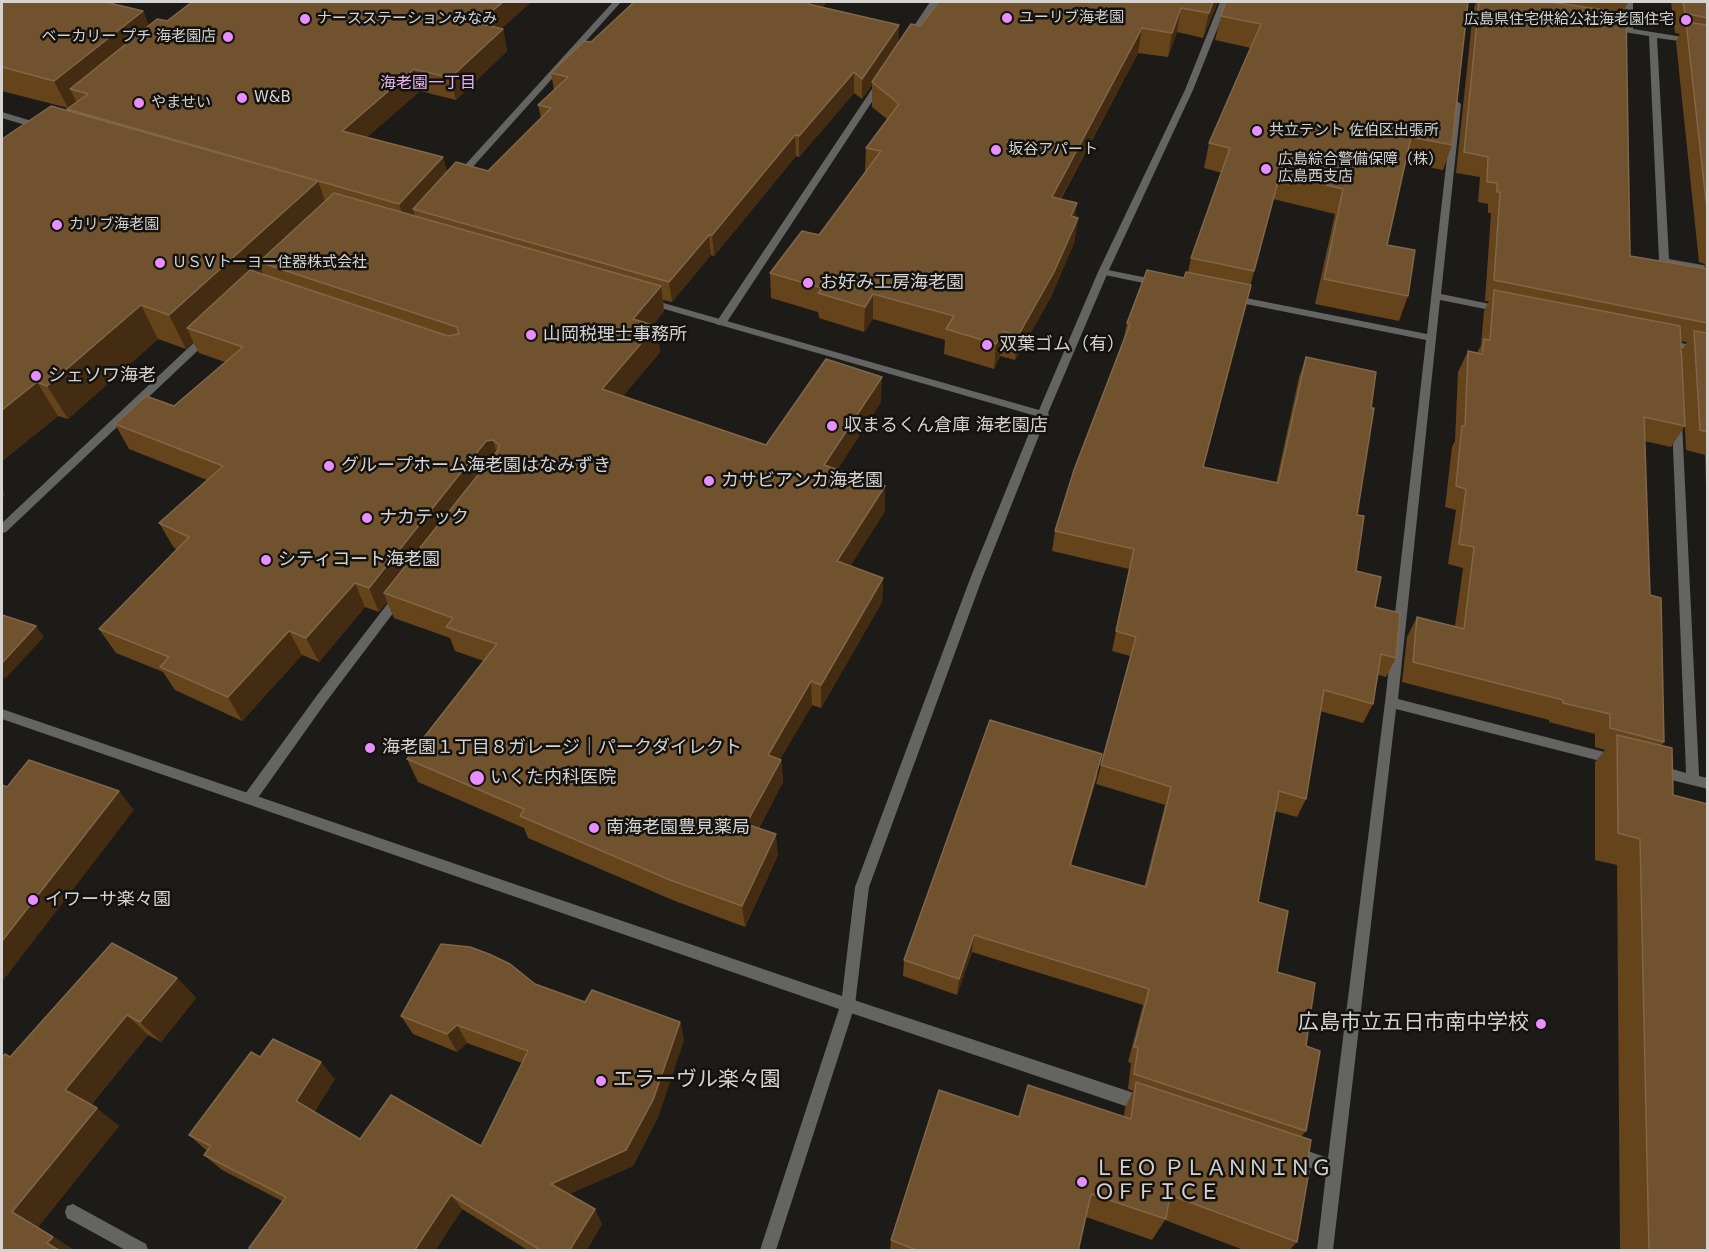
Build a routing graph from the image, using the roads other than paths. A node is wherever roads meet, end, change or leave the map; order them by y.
1 (617, 2) edge
2 (934, 2) edge
3 (1224, 2) edge
4 (1629, 2) edge
5 (1606, 27) edge
6 (1629, 31) junction
7 (1653, 35) junction
8 (1707, 43) edge
9 (902, 50) edge
10 (889, 70) edge
11 (1457, 98) edge
12 (2, 115) edge
13 (42, 136) edge
14 (449, 188) edge
15 (1707, 270) edge
16 (1103, 272) junction
17 (1173, 286) edge
18 (1220, 295) edge
19 (1436, 296) junction
20 (641, 300) edge
21 (1515, 312) edge
22 (721, 323) junction
23 (216, 329) edge
24 (1430, 338) junction
25 (1651, 340) edge
26 (1707, 351) edge
27 (1044, 415) junction
28 (1677, 415) edge
29 (2, 530) edge
30 (406, 587) edge
31 (1390, 702) junction
32 (2, 714) edge
33 (1626, 763) edge
34 (1648, 769) edge
35 (1693, 780) junction
36 (1707, 784) edge
37 (250, 798) junction
38 (848, 1005) junction
39 (1154, 1107) edge
40 (1278, 1149) edge
41 (1335, 1168) junction
42 (73, 1212) dead end
43 (140, 1251) edge
44 (768, 1251) edge
45 (1325, 1251) edge

1 - 14 street
2 - 9 street
3 - 16 street
4 - 6 street
5 - 6 street
6 - 7 street
7 - 8 street
7 - 15 street
10 - 22 street
11 - 19 street
12 - 13 street
16 - 17 street
16 - 27 street
18 - 24 street
19 - 21 street
19 - 24 street
20 - 22 street
22 - 27 street
23 - 29 street
24 - 31 street
25 - 26 street
27 - 38 street
28 - 35 street
30 - 37 street
31 - 33 street
31 - 41 street
32 - 37 street
34 - 35 street
35 - 36 street
37 - 38 street
38 - 39 street
38 - 44 street
40 - 41 street
41 - 45 street
42 - 43 street

